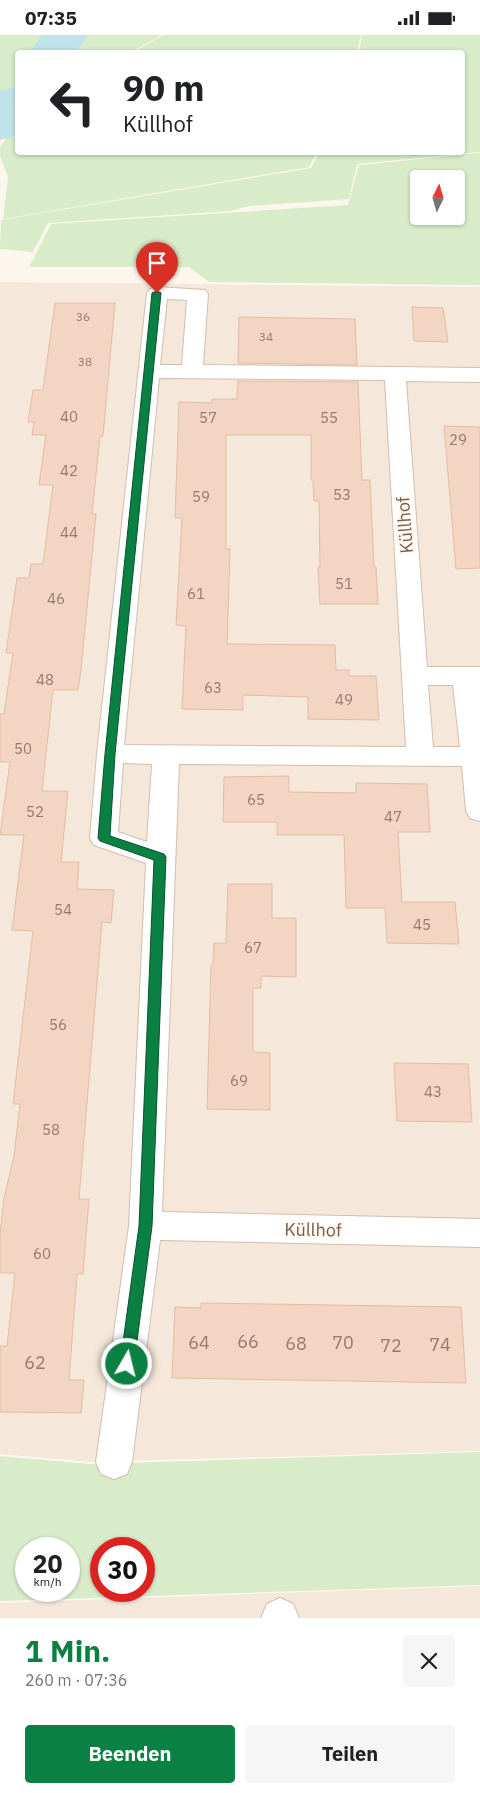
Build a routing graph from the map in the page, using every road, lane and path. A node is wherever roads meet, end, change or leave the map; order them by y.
1 (149, 371) junction
2 (192, 372) junction
3 (395, 375) junction
4 (480, 375) edge
5 (414, 676) junction
6 (472, 676) edge
7 (110, 754) junction
8 (166, 755) junction
9 (420, 757) junction
10 (474, 757) junction
11 (480, 811) edge
12 (160, 857) junction
13 (146, 1226) junction
14 (480, 1233) edge
15 (114, 1462) dead end

1 - 2 street
1 - 2 street
1 - 7 street
2 - 3 street
3 - 4 street
3 - 5 street, Küllhof
5 - 6 street
5 - 9 street, Küllhof
6 - 10 street
7 - 8 street
7 - 12 street
8 - 9 street
8 - 12 street
9 - 10 street
10 - 11 street
12 - 13 street
13 - 14 street, Küllhof
13 - 15 street

